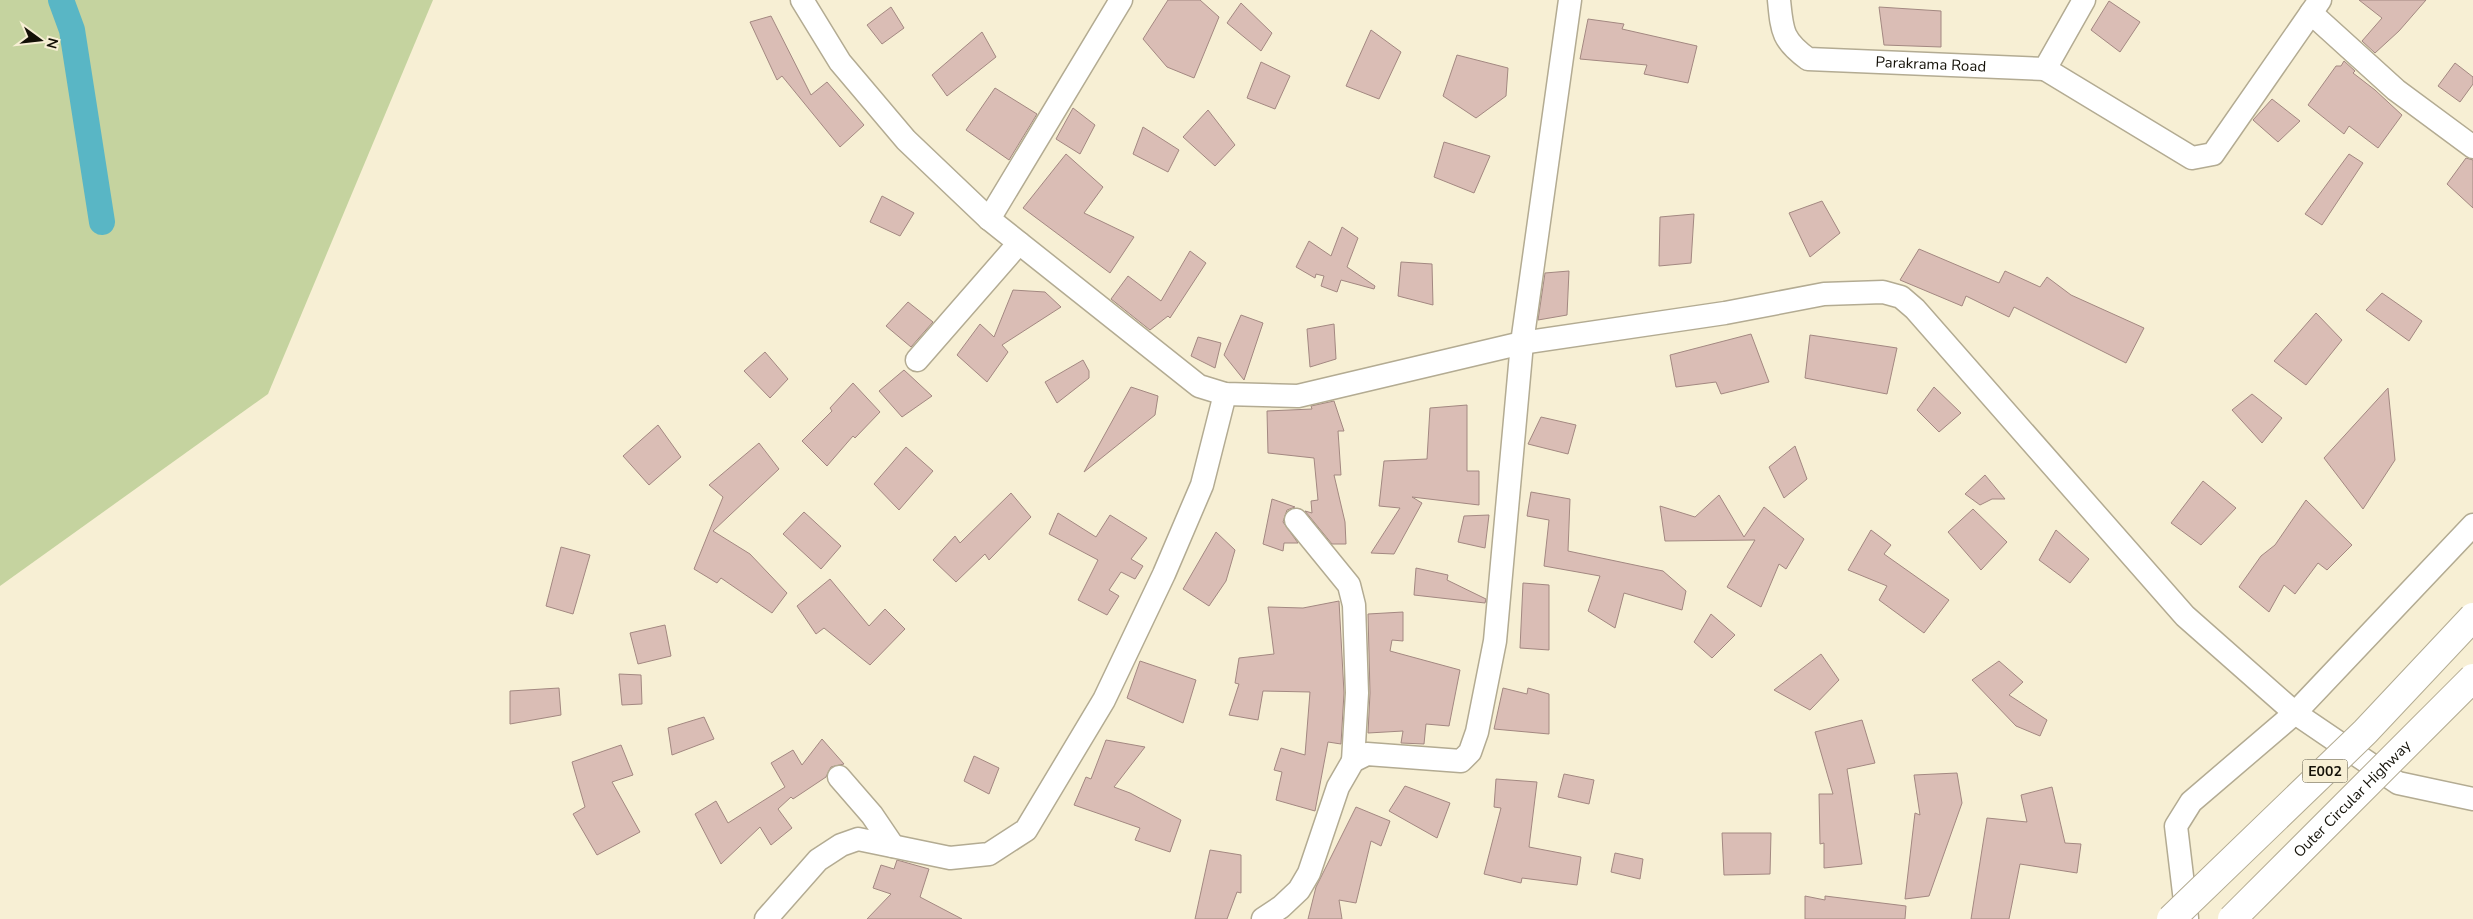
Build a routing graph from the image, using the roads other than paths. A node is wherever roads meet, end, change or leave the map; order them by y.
1 (802, 0) edge
2 (1121, 0) edge
3 (1570, 0) edge
4 (1779, 0) edge
5 (2084, 0) edge
6 (2315, 6) edge
7 (2045, 69) junction
8 (2473, 147) edge
9 (989, 219) junction
10 (1019, 243) junction
11 (1522, 343) junction
12 (917, 360) dead end
13 (1225, 394) junction
14 (1296, 520) dead end
15 (2473, 525) edge
16 (2473, 617) edge
17 (2473, 678) edge
18 (2295, 713) junction
19 (1353, 761) junction
20 (840, 777) dead end
21 (2473, 799) edge
22 (893, 846) junction
23 (766, 919) edge
24 (1263, 919) edge
25 (2171, 919) edge
26 (2187, 919) edge
27 (2232, 919) edge

1 - 9 street
2 - 9 street
3 - 11 street
4 - 7 street, Parakrama Road
5 - 7 street
6 - 7 street
6 - 8 street
9 - 10 street
10 - 12 street
10 - 13 street
11 - 13 street
11 - 18 street
11 - 19 street
13 - 22 street
14 - 19 street
15 - 18 street
16 - 25 highway, E002, bridge
17 - 27 highway, Outer Circular Highway / E002, bridge
18 - 21 street
18 - 26 street
19 - 24 street
20 - 22 street
22 - 23 street

